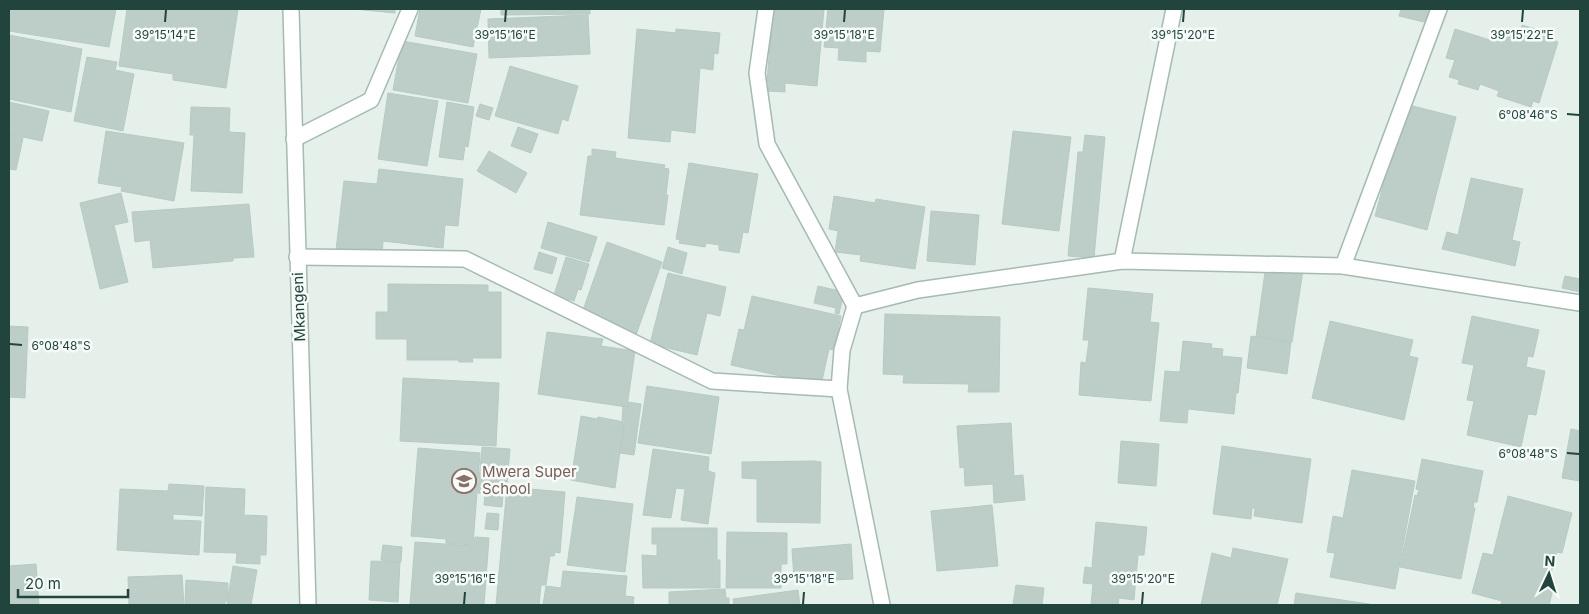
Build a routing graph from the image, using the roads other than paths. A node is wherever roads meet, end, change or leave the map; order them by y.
1 (291, 9) edge
2 (410, 9) edge
3 (766, 9) edge
4 (1174, 9) edge
5 (1439, 9) edge
6 (294, 139) junction
7 (297, 257) junction
8 (1122, 261) junction
9 (1344, 266) junction
10 (1580, 303) edge
11 (855, 306) junction
12 (839, 389) junction
13 (308, 605) edge
14 (882, 605) edge

1 - 6 street, Mkangeni
2 - 6 street
3 - 11 street
4 - 8 street
5 - 9 street
6 - 7 street, Mkangeni
7 - 12 street
7 - 13 street, Mkangeni
8 - 9 street
8 - 11 street
9 - 10 street
11 - 12 street
12 - 14 street

